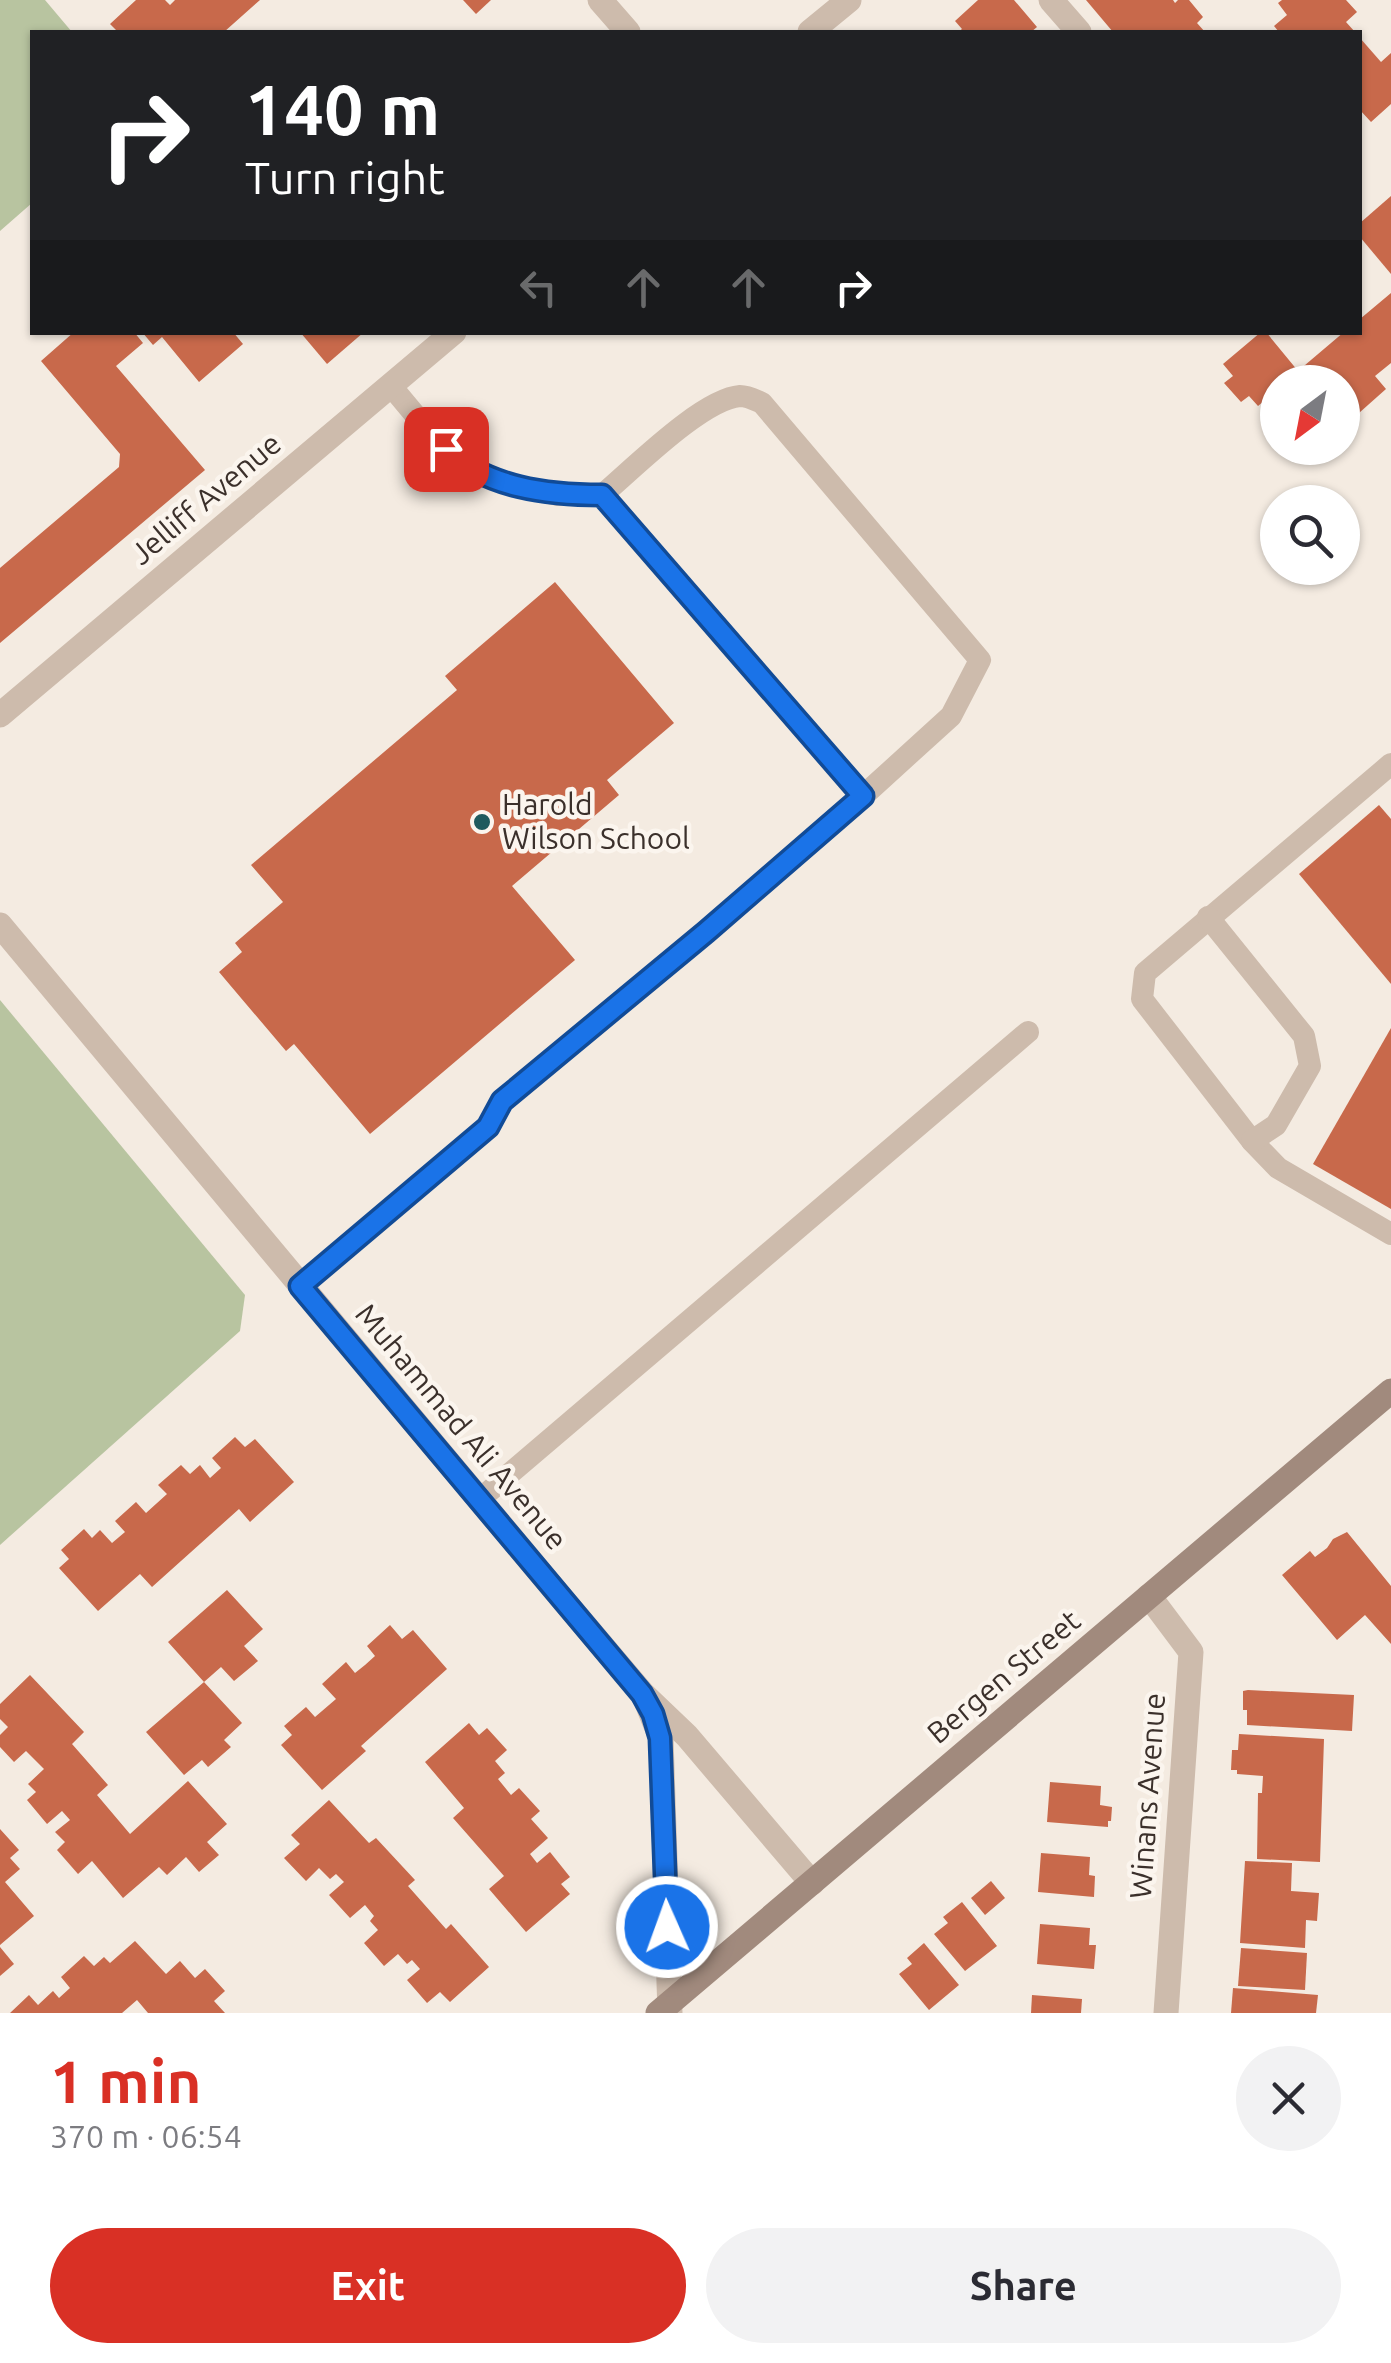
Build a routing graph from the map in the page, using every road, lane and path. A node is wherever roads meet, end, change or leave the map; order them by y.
1 (600, 0) edge
2 (850, 0) edge
3 (1051, 0) edge
4 (626, 30) edge
5 (812, 30) edge
6 (1077, 30) edge
7 (450, 335) edge
8 (391, 386) junction
9 (602, 495) junction
10 (0, 715) edge
11 (1391, 764) edge
12 (863, 796) junction
13 (1208, 918) junction
14 (0, 925) edge
15 (1028, 1032) dead end
16 (1252, 1140) junction
17 (1391, 1234) edge
18 (300, 1286) junction
19 (1391, 1391) edge
20 (480, 1499) junction
21 (1150, 1596) junction
22 (642, 1694) junction
23 (812, 1883) junction
24 (666, 2010) edge
25 (1166, 2013) edge

1 - 4 street
2 - 5 street
3 - 6 street
7 - 8 street, Jelliff Avenue
8 - 9 lane
8 - 10 street, Jelliff Avenue
9 - 12 lane
9 - 12 lane
11 - 13 lane
12 - 18 lane
13 - 16 lane
13 - 16 lane
14 - 18 street, Muhammad Ali Avenue
15 - 20 lane
16 - 17 lane
18 - 20 street, Muhammad Ali Avenue
19 - 21 main road, Bergen Street
20 - 22 street, Muhammad Ali Avenue
21 - 23 main road, Bergen Street
21 - 25 street, Winans Avenue
22 - 23 street, Muhammad Ali Avenue
22 - 24 street, Muhammad Ali Avenue
23 - 24 main road, Bergen Street

